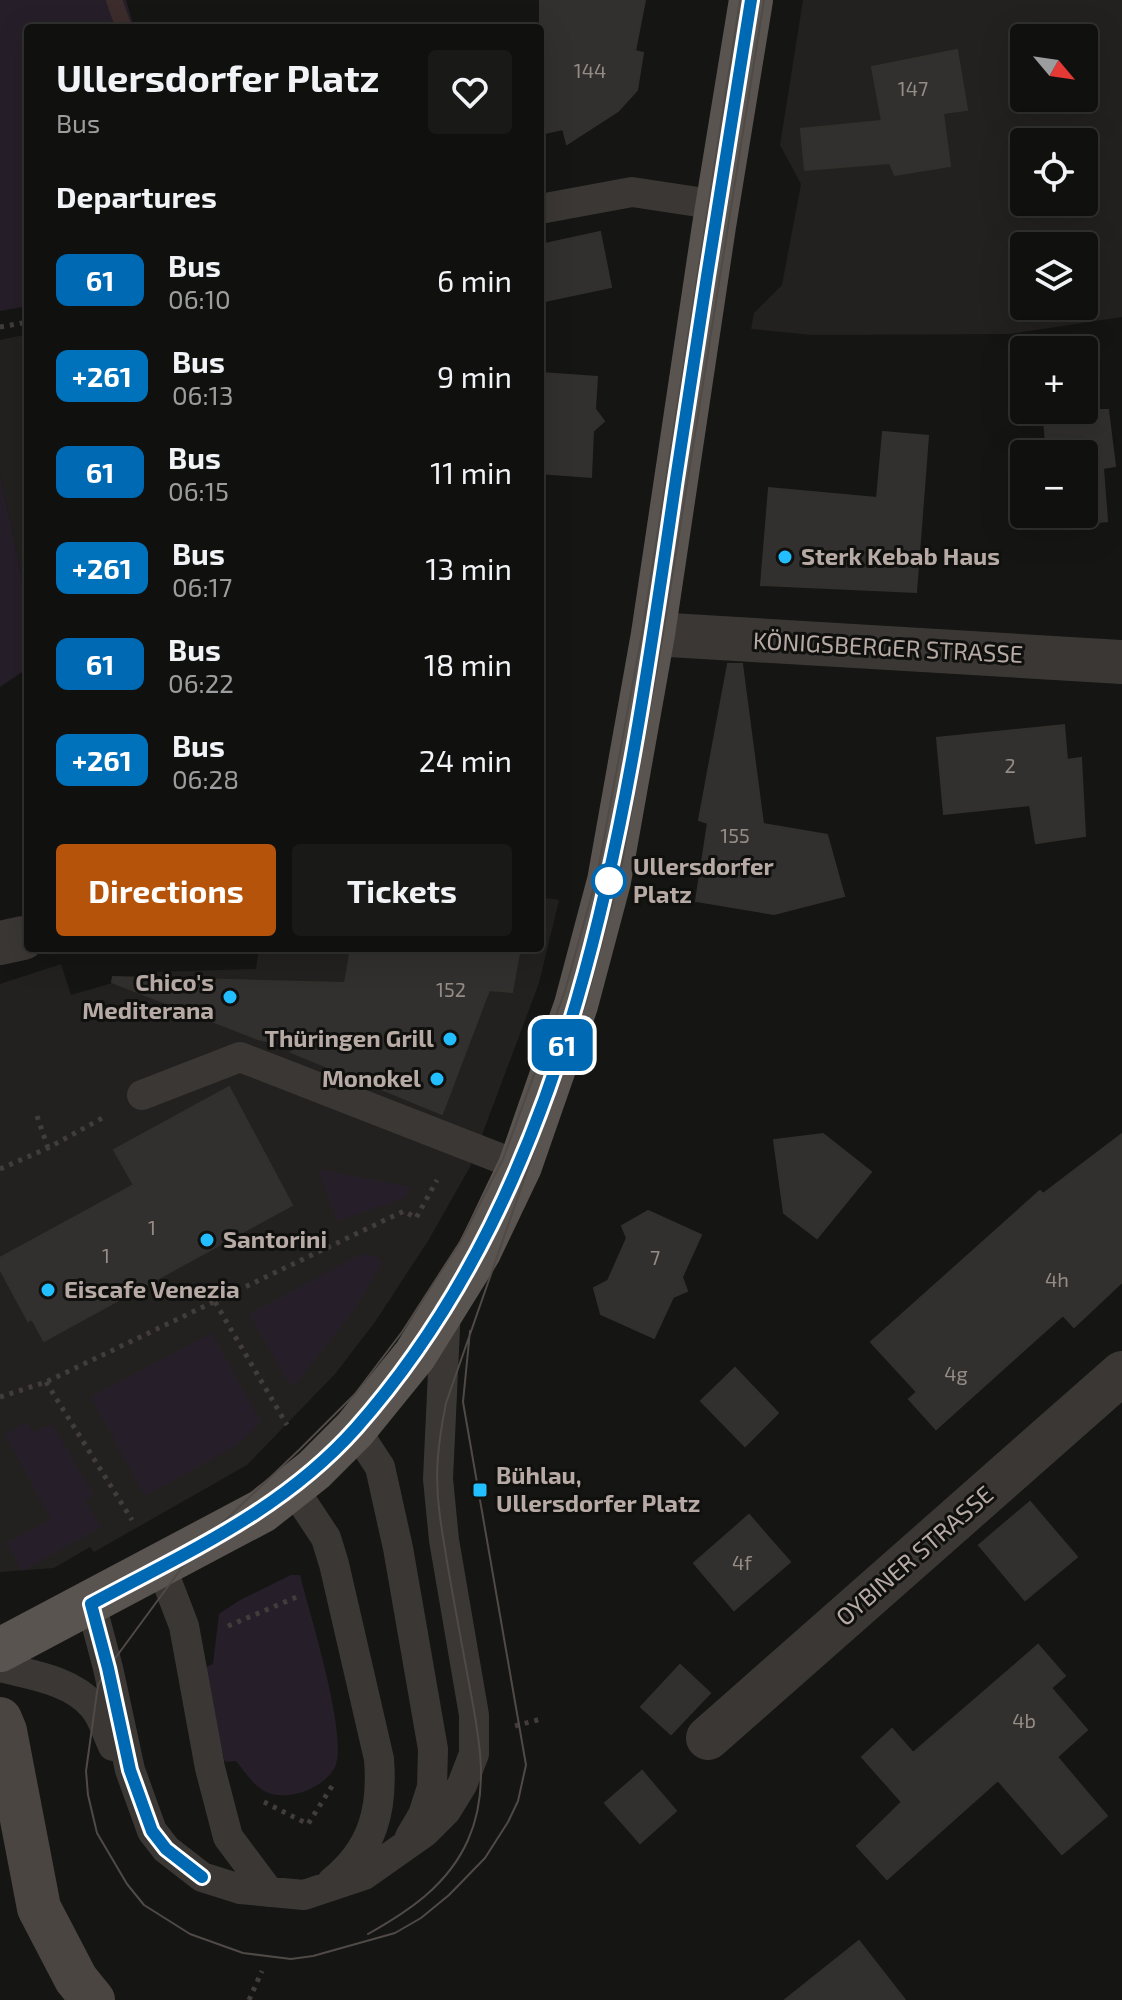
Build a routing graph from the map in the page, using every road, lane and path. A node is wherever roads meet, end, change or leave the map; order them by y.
1 (751, 0) edge
2 (718, 205) junction
3 (544, 208) edge
4 (24, 323) edge
5 (0, 327) edge
6 (653, 634) junction
7 (1122, 662) edge
8 (142, 1095) joint
9 (37, 1116) dead end
10 (48, 1148) junction
11 (520, 1166) junction
12 (0, 1169) edge
13 (416, 1218) dead end
14 (215, 1302) junction
15 (446, 1307) junction
16 (1122, 1373) edge
17 (46, 1382) junction
18 (0, 1397) edge
19 (355, 1429) junction
20 (303, 1479) junction
21 (132, 1520) dead end
22 (161, 1566) junction
23 (304, 1593) dead end
24 (91, 1604) junction
25 (218, 1631) dead end
26 (0, 1650) edge
27 (0, 1667) edge
28 (0, 1719) edge
29 (708, 1738) dead end
30 (130, 1770) junction
31 (255, 1798) dead end
32 (308, 1824) dead end
33 (395, 1854) junction
34 (0, 1857) edge
35 (327, 1886) junction
36 (269, 1892) junction
37 (39, 1908) junction
38 (262, 1971) dead end
39 (93, 2000) edge
40 (249, 2000) edge

1 - 2 main road
2 - 3 lane
2 - 6 main road
4 - 5 path
6 - 7 street, KÖNIGSBERGER STRASSE
6 - 11 main road
8 - 10 path
8 - 11 lane
9 - 10 path
10 - 12 path
11 - 15 main road
13 - 14 path
14 - 17 path
14 - 20 path
15 - 19 main road
15 - 33 lane
16 - 29 street, OYBINER STRASSE
17 - 18 path
17 - 21 path
19 - 20 main road
19 - 33 lane
20 - 22 main road
20 - 35 lane
22 - 24 main road
22 - 36 lane
23 - 25 path
24 - 26 main road
24 - 30 lane
27 - 30 lane
28 - 37 main road
30 - 36 lane
31 - 32 path
33 - 35 lane
34 - 37 main road
35 - 36 lane
37 - 39 main road
38 - 40 path

